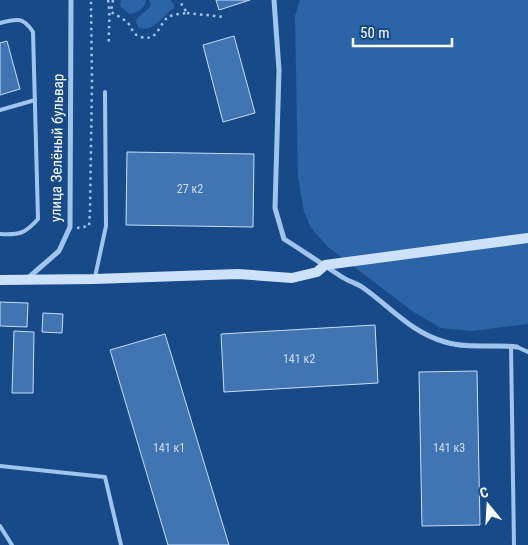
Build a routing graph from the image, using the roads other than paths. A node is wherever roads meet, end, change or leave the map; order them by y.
1 (71, 0) edge
2 (274, 0) edge
3 (0, 23) edge
4 (105, 92) dead end
5 (35, 100) junction
6 (0, 110) edge
7 (0, 234) edge
8 (528, 238) edge
9 (325, 265) junction
10 (94, 279) junction
11 (0, 280) edge
12 (26, 280) junction
13 (511, 346) junction
14 (518, 347) joint
15 (528, 352) edge
16 (0, 466) edge
17 (0, 526) edge
18 (12, 545) edge
19 (121, 545) edge
20 (514, 545) edge

1 - 12 street, улица Зелёный бульвар
2 - 9 street
3 - 5 lane
4 - 10 lane
5 - 6 lane
5 - 7 lane
8 - 9 main road
9 - 10 main road
9 - 13 street
10 - 12 main road
11 - 12 main road
13 - 14 street
13 - 20 lane
14 - 15 lane
16 - 19 lane
17 - 18 lane

